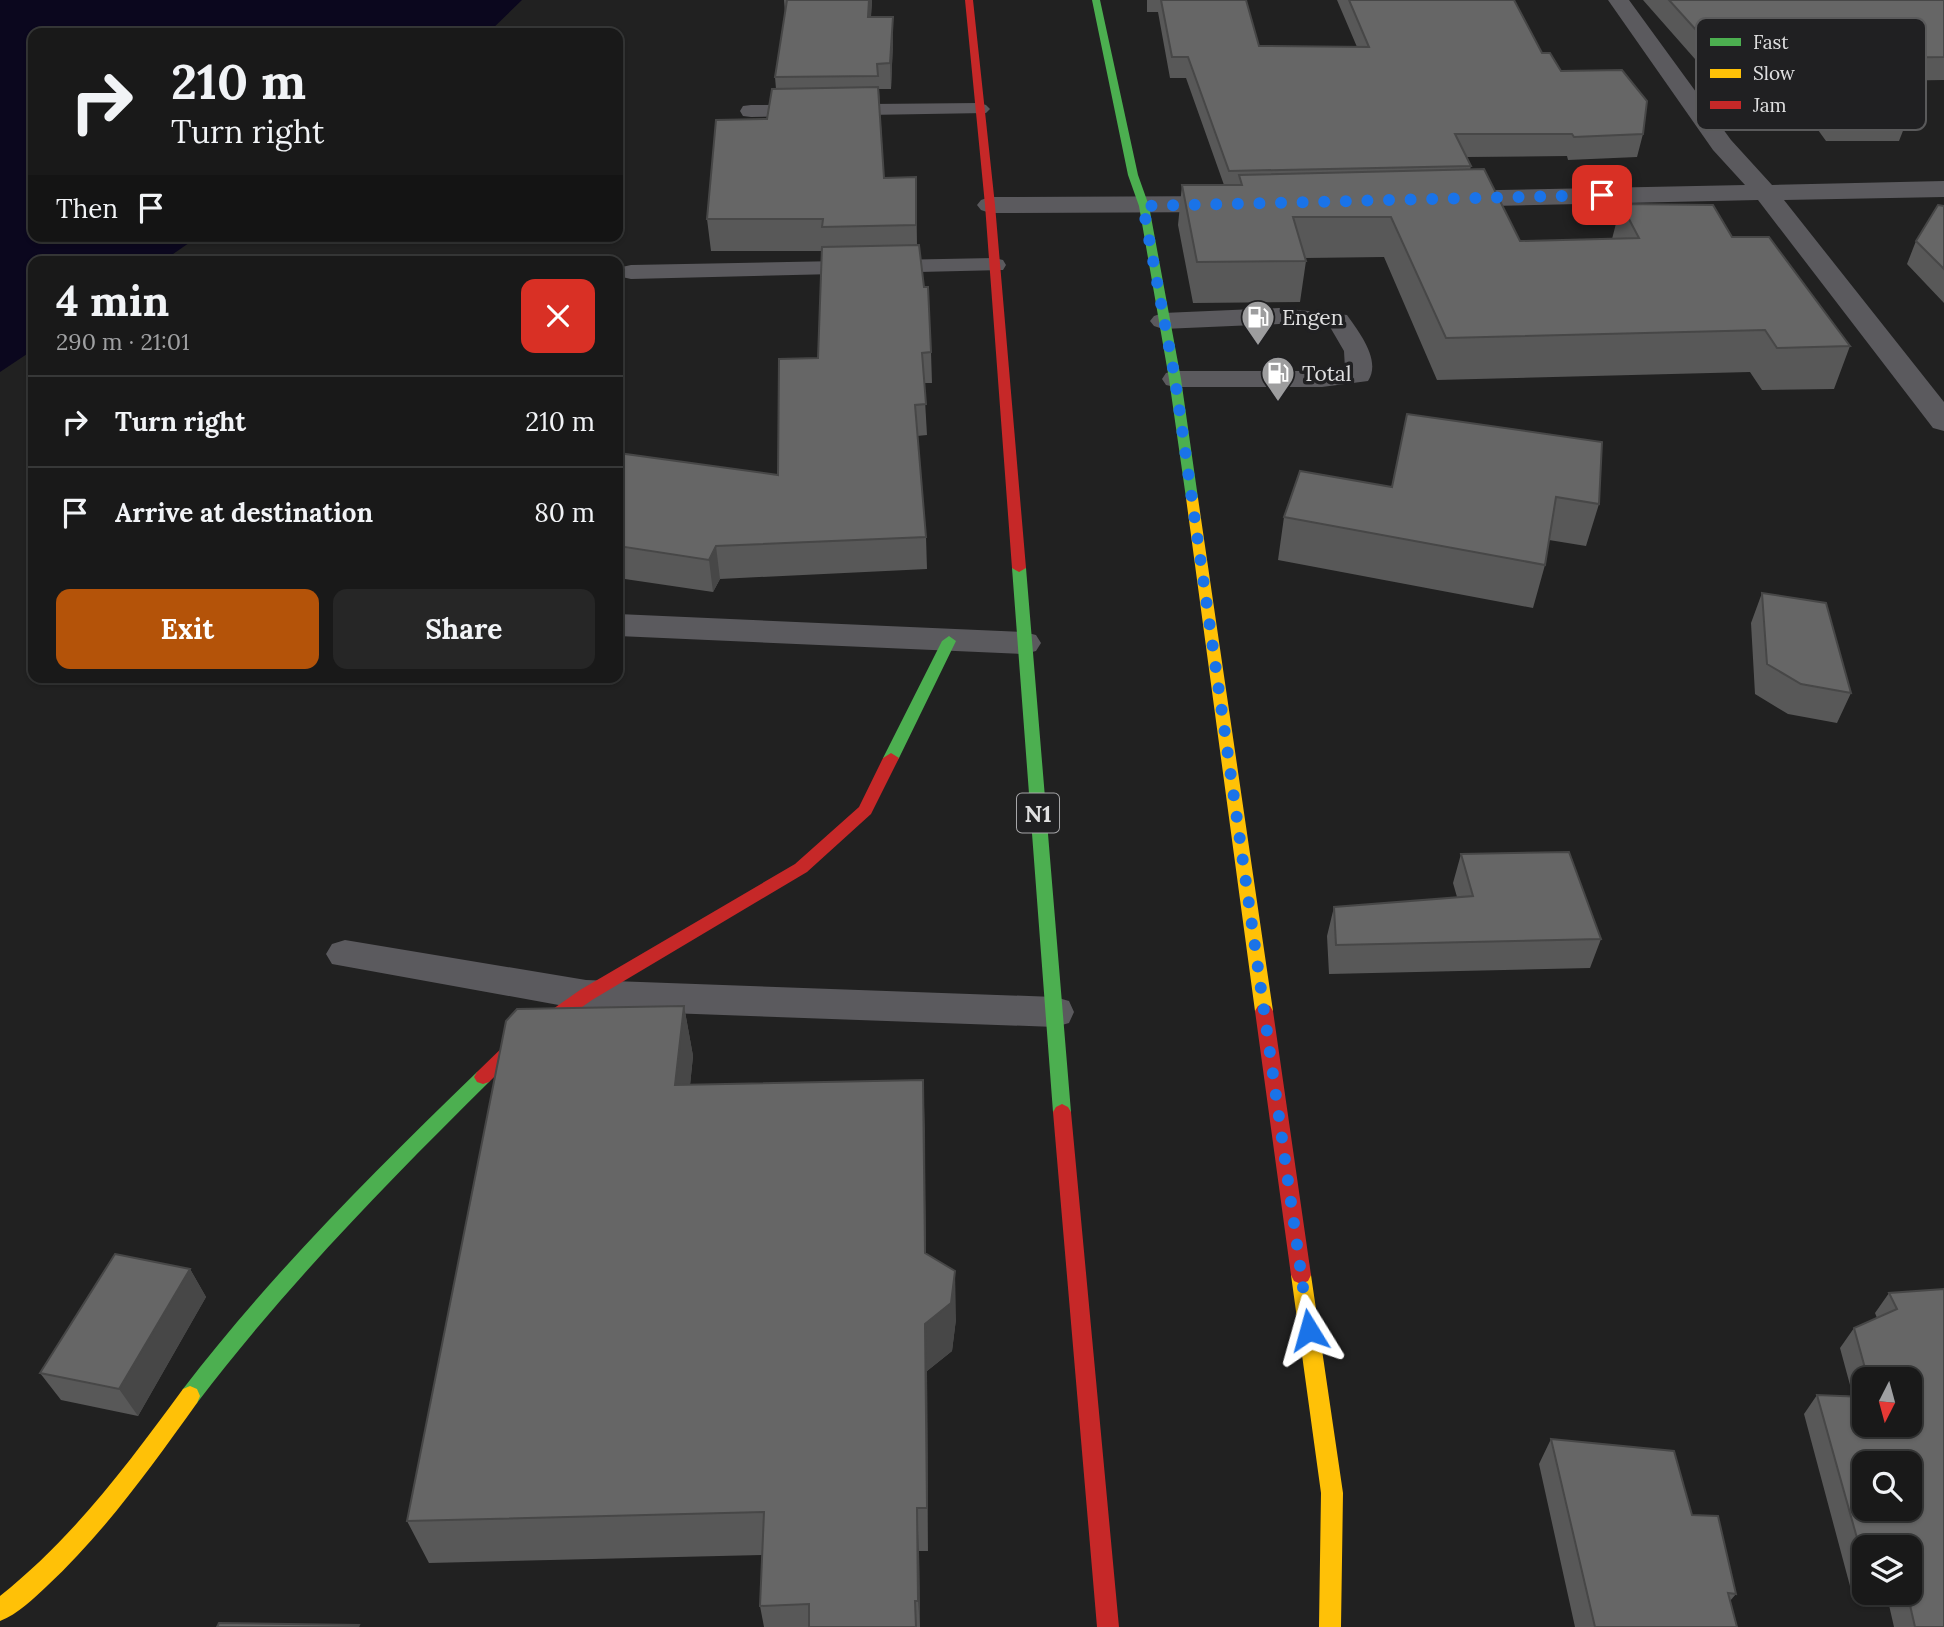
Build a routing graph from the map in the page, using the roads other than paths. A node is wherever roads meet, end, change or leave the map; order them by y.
1 (969, 0) edge
2 (1096, 0) edge
3 (1618, 0) edge
4 (979, 109) junction
5 (1696, 109) edge
6 (751, 111) dead end
7 (1711, 130) edge
8 (1944, 189) edge
9 (1764, 191) junction
10 (1419, 199) edge
11 (1254, 203) edge
12 (990, 205) junction
13 (1143, 206) junction
14 (994, 265) junction
15 (631, 272) dead end
16 (1163, 321) junction
17 (1175, 379) junction
18 (1944, 422) edge
19 (623, 625) edge
20 (949, 641) junction
21 (1024, 643) junction
22 (345, 954) dead end
23 (586, 995) junction
24 (1055, 1012) junction
25 (0, 1610) edge
26 (1108, 1627) edge
27 (1330, 1627) edge

1 - 4 main road, N1
2 - 13 main road
3 - 5 street
4 - 6 lane
4 - 12 main road, N1
7 - 9 street
8 - 9 street
9 - 10 street
9 - 18 street
11 - 13 street
12 - 13 street
12 - 14 main road, N1
13 - 16 main road
14 - 15 lane
14 - 21 main road, N1
16 - 17 main road
16 - 17 lane
17 - 27 main road
19 - 20 street
20 - 21 street
20 - 23 main road
21 - 24 main road, N1
22 - 23 lane
23 - 24 lane
23 - 25 main road
24 - 26 main road, N1

